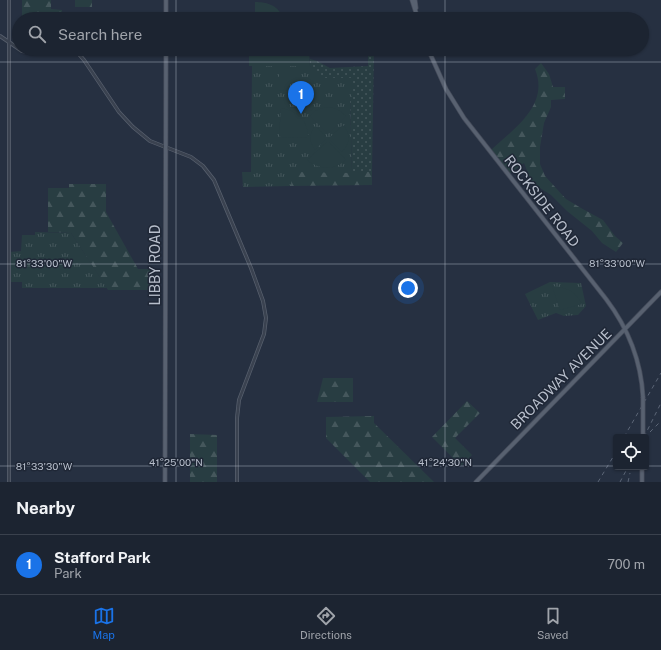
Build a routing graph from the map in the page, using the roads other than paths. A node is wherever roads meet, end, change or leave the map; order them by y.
1 (9, 0) edge
2 (166, 0) edge
3 (412, 0) edge
4 (415, 0) edge
5 (166, 12) edge
6 (416, 12) edge
7 (417, 12) edge
8 (0, 36) edge
9 (9, 42) junction
10 (12, 44) edge
11 (80, 56) edge
12 (166, 56) edge
13 (431, 56) edge
14 (166, 147) junction
15 (661, 292) edge
16 (626, 329) junction
17 (642, 434) edge
18 (642, 470) edge
19 (9, 482) edge
20 (165, 482) edge
21 (237, 482) edge
22 (476, 482) edge
23 (642, 482) edge

1 - 9 street
2 - 5 main road
3 - 6 main road
4 - 7 main road
8 - 9 street
9 - 10 street
9 - 19 street
11 - 14 street
12 - 14 main road, LIBBY ROAD
13 - 16 main road, ROCKSIDE ROAD
14 - 20 main road, LIBBY ROAD
14 - 21 street
15 - 16 main road, BROADWAY AVENUE
16 - 17 main road, ROCKSIDE ROAD, bridge
16 - 22 main road, BROADWAY AVENUE
18 - 23 main road

